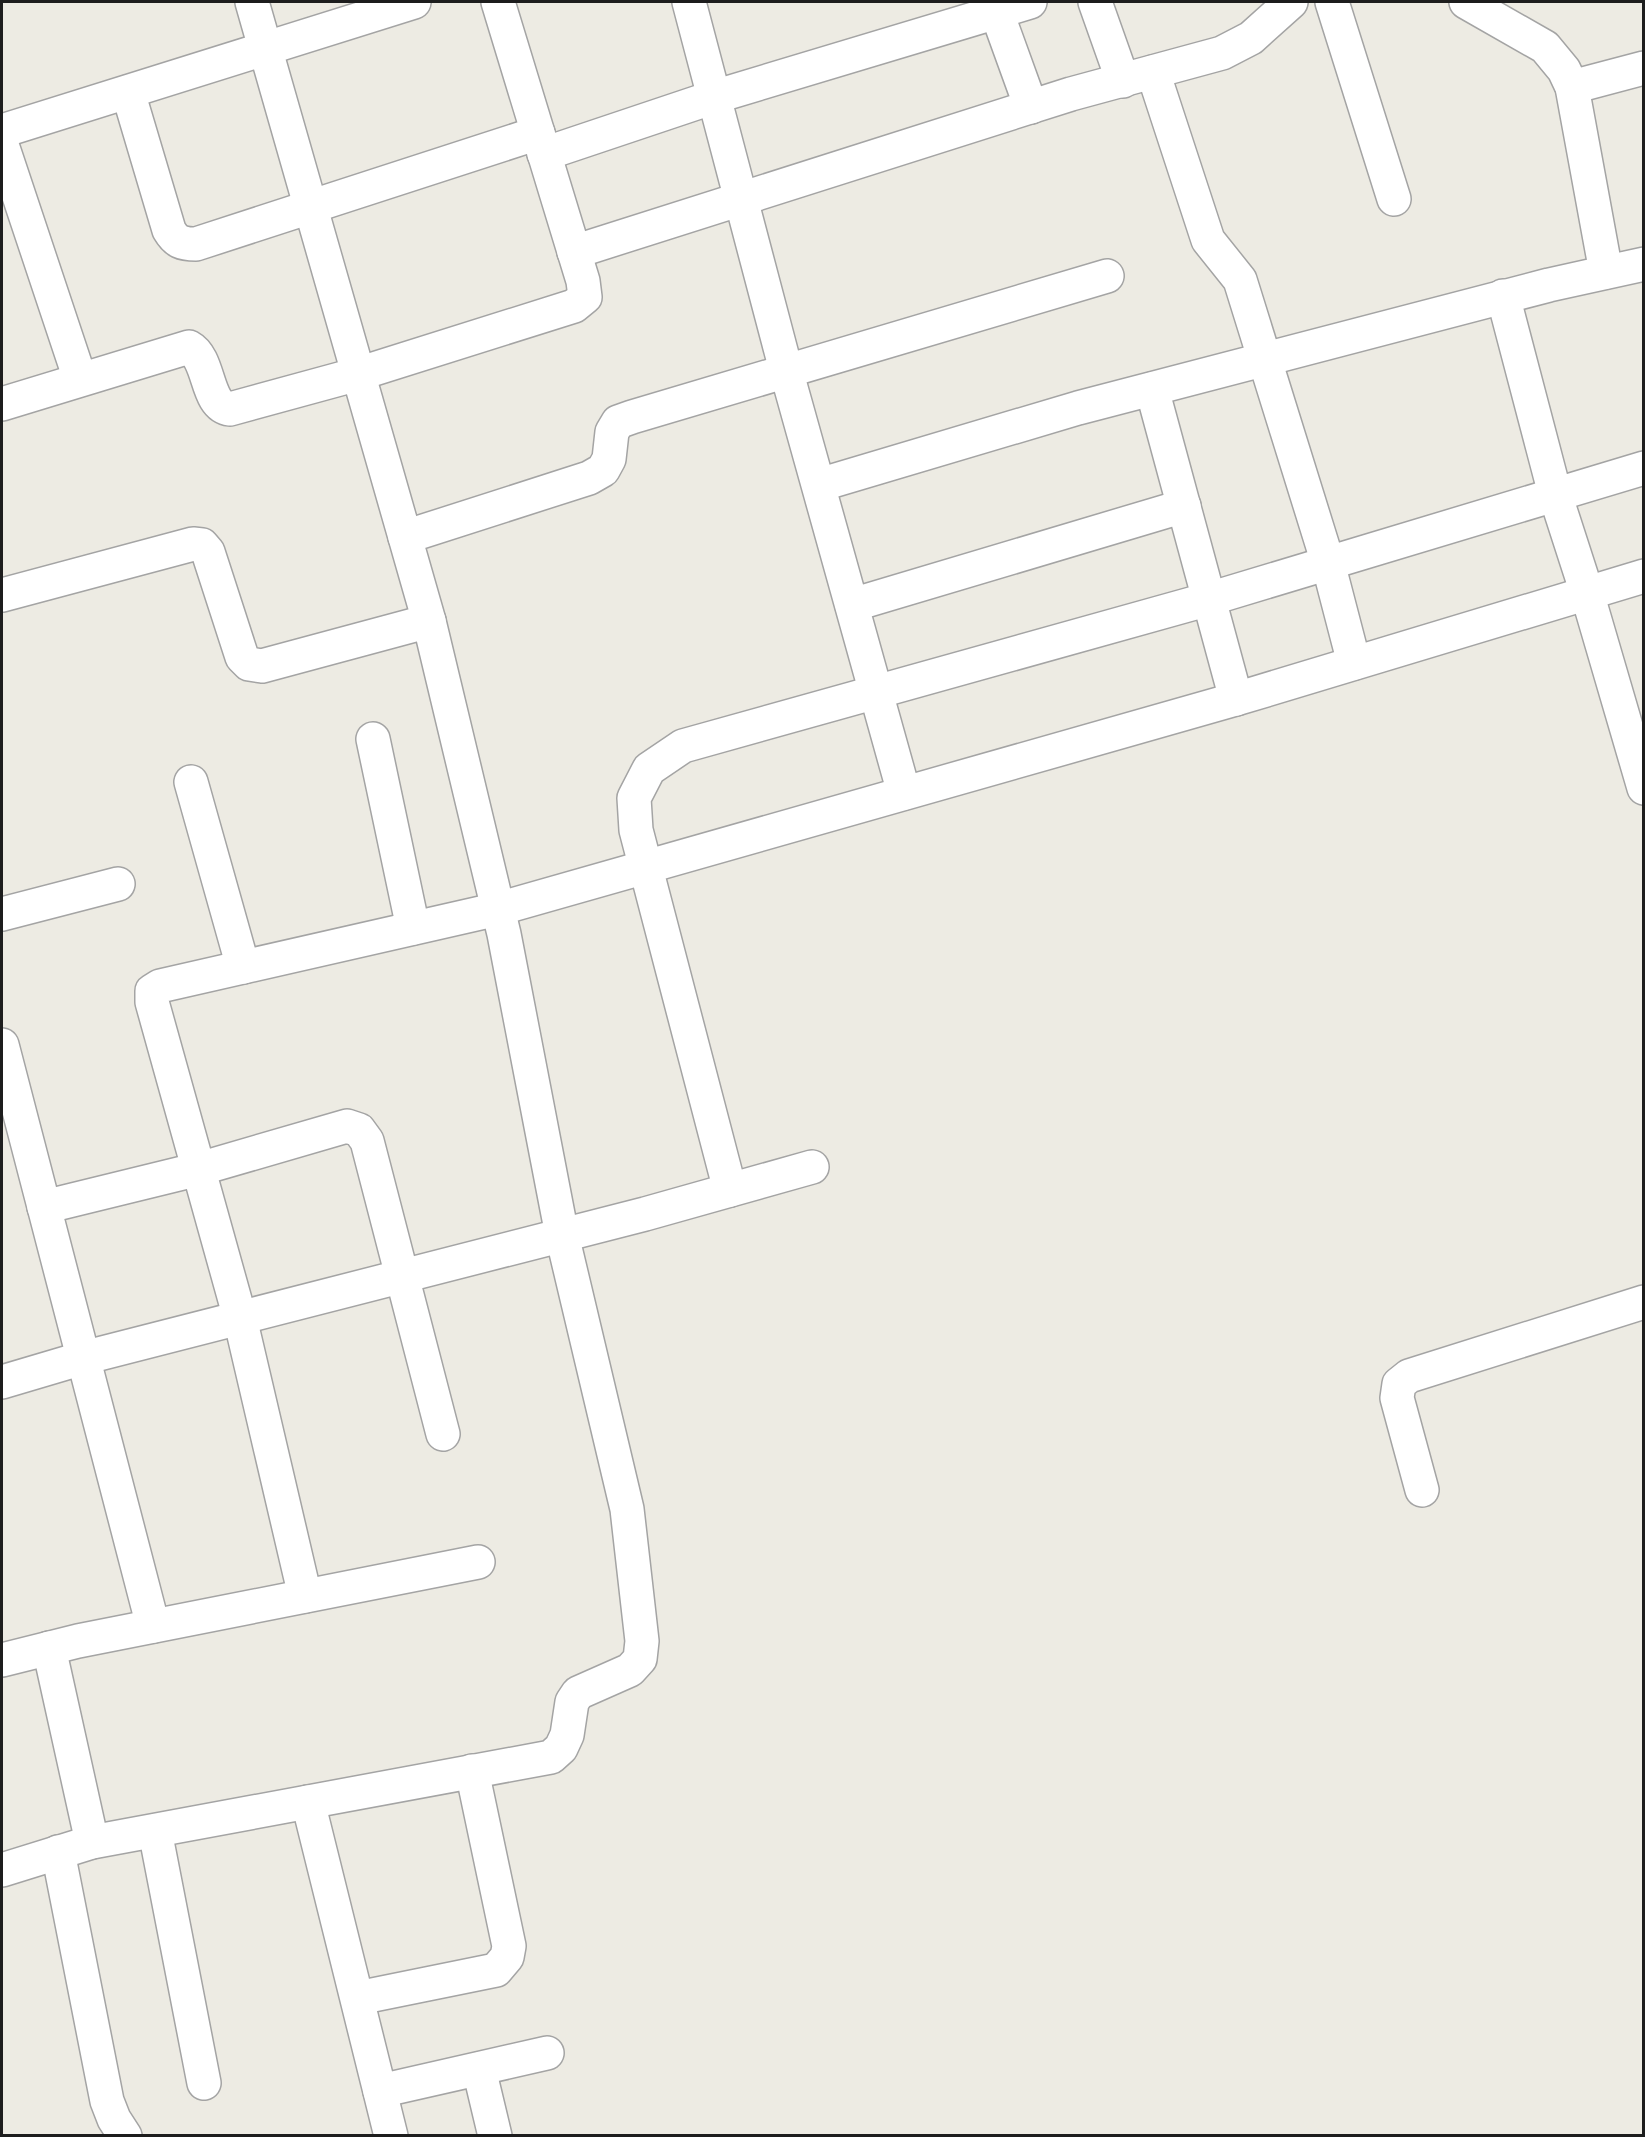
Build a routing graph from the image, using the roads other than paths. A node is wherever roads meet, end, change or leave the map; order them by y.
1 (252, 2) edge
2 (414, 2) edge
3 (498, 2) edge
4 (689, 2) edge
5 (1030, 2) edge
6 (1095, 2) edge
7 (1291, 2) edge
8 (1332, 2) edge
9 (1466, 2) edge
10 (994, 6) edge
11 (266, 48) junction
12 (1644, 68) edge
13 (1138, 76) junction
14 (1572, 87) junction
15 (128, 92) junction
16 (714, 97) junction
17 (1031, 107) junction
18 (2, 131) edge
19 (541, 144) junction
20 (2, 145) edge
21 (741, 198) junction
22 (1394, 199) dead end
23 (311, 206) junction
24 (574, 252) junction
25 (1644, 264) edge
26 (1606, 272) junction
27 (1107, 276) dead end
28 (1503, 296) junction
29 (1265, 359) junction
30 (786, 370) junction
31 (358, 374) junction
32 (80, 380) junction
33 (1152, 388) junction
34 (2, 404) edge
35 (1644, 468) edge
36 (819, 485) junction
37 (1555, 494) junction
38 (1184, 506) junction
39 (405, 537) junction
40 (1328, 563) junction
41 (1644, 576) edge
42 (1587, 593) junction
43 (2, 595) edge
44 (1209, 599) junction
45 (852, 605) junction
46 (429, 621) junction
47 (1354, 663) junction
48 (876, 692) junction
49 (1236, 699) junction
50 (373, 739) dead end
51 (191, 782) dead end
52 (1644, 788) edge
53 (904, 793) junction
54 (644, 866) junction
55 (118, 884) dead end
56 (498, 909) junction
57 (2, 914) edge
58 (413, 928) junction
59 (243, 967) junction
60 (2, 1045) edge
61 (812, 1167) dead end
62 (199, 1169) junction
63 (730, 1190) junction
64 (44, 1207) junction
65 (562, 1235) junction
66 (402, 1276) junction
67 (1644, 1302) edge
68 (240, 1318) junction
69 (83, 1358) junction
70 (2, 1382) edge
71 (443, 1434) dead end
72 (1422, 1490) dead end
73 (478, 1562) dead end
74 (305, 1596) junction
75 (153, 1626) junction
76 (49, 1648) junction
77 (2, 1660) edge
78 (472, 1771) junction
79 (308, 1802) junction
80 (155, 1831) junction
81 (92, 1842) junction
82 (58, 1852) junction
83 (2, 1870) edge
84 (358, 1998) junction
85 (547, 2053) dead end
86 (479, 2069) junction
87 (204, 2082) dead end
88 (380, 2091) junction
89 (125, 2136) edge
90 (392, 2136) edge
91 (495, 2136) edge

1 - 11 street
2 - 11 street
3 - 19 street
4 - 16 street
5 - 10 street
6 - 13 street
7 - 13 street
8 - 22 street
9 - 14 street
10 - 16 street
10 - 17 street
11 - 15 street
11 - 23 street
12 - 14 street
13 - 17 street
13 - 29 street
14 - 26 street
15 - 18 street
15 - 23 street
16 - 19 street
16 - 21 street
17 - 21 street
19 - 23 street
19 - 24 street
20 - 32 street
21 - 24 street
21 - 30 street
23 - 31 street
24 - 31 street
25 - 26 street
26 - 28 street
27 - 30 street
28 - 29 street
28 - 37 street
29 - 33 street
29 - 40 street
30 - 36 street
30 - 39 street
31 - 32 street
31 - 39 street
32 - 34 street
33 - 36 street
33 - 38 street
35 - 37 street
36 - 45 street
37 - 40 street
37 - 42 street
38 - 44 street
38 - 45 street
39 - 46 street
40 - 44 street
40 - 47 street
41 - 42 street
42 - 47 street
42 - 52 street
43 - 46 street
44 - 48 street
44 - 49 street
45 - 48 street
46 - 56 street
47 - 49 street
48 - 53 street
48 - 54 street
49 - 53 street
50 - 58 street
51 - 59 street
53 - 54 street
54 - 56 street
54 - 63 street
55 - 57 street
56 - 58 street
56 - 65 street
58 - 59 street
59 - 62 street
60 - 64 street
61 - 63 street
62 - 64 street
62 - 66 street
62 - 68 street
63 - 65 street
64 - 69 street
65 - 66 street
65 - 78 street
66 - 68 street
66 - 71 street
67 - 72 street
68 - 69 street
68 - 74 street
69 - 70 street
69 - 75 street
73 - 74 street
74 - 75 street
75 - 76 street
76 - 77 street
76 - 81 street
78 - 79 street
78 - 84 street
79 - 80 street
79 - 84 street
80 - 81 street
80 - 87 street
81 - 82 street
82 - 83 street
82 - 89 street
84 - 88 street
85 - 86 street
86 - 88 street
86 - 91 street
88 - 90 street

